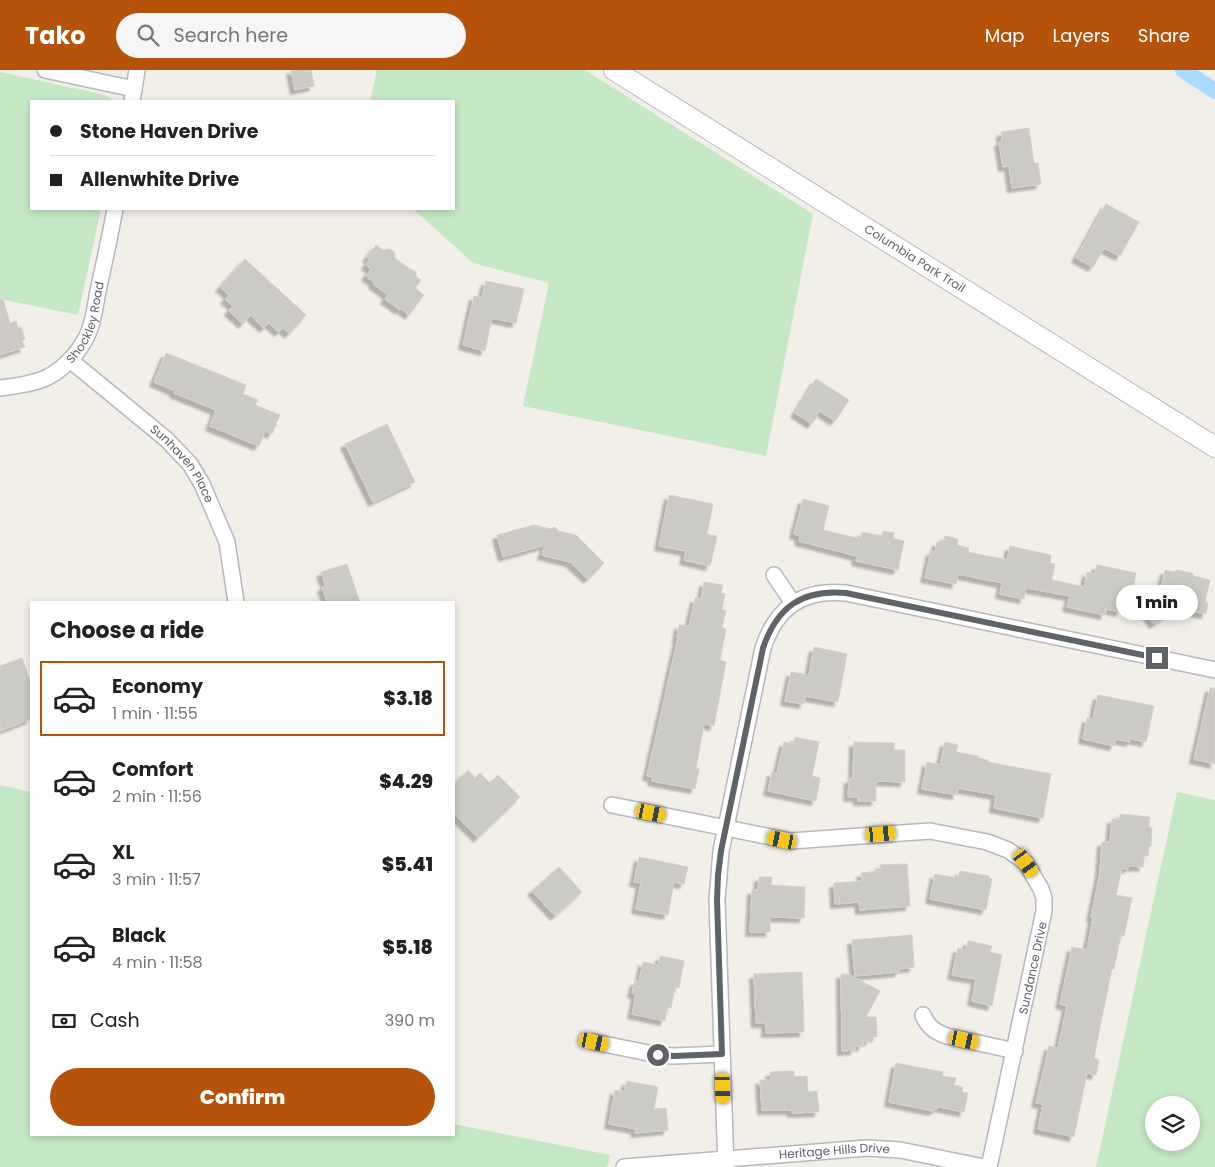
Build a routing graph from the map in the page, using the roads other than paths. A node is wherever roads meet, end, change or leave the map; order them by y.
1 (45, 70) edge
2 (137, 70) edge
3 (614, 70) edge
4 (133, 95) edge
5 (115, 210) edge
6 (70, 360) junction
7 (0, 388) edge
8 (1215, 447) edge
9 (774, 576) dead end
10 (236, 601) edge
11 (792, 603) junction
12 (1215, 670) edge
13 (612, 805) dead end
14 (726, 828) junction
15 (923, 1015) dead end
16 (594, 1042) dead end
17 (1015, 1051) junction
18 (722, 1054) junction
19 (726, 1163) edge
20 (624, 1167) edge
21 (984, 1167) edge
22 (989, 1167) edge

1 - 4 street
2 - 4 street
3 - 8 main road, Columbia Park Trail
5 - 6 street, Shockley Road
6 - 7 street, Shockley Road
6 - 10 street, Sunhaven Place
9 - 11 street
11 - 12 street
11 - 14 street
13 - 14 street, Sundance Drive
14 - 17 street, Sundance Drive
14 - 18 street
15 - 17 street
16 - 18 street
17 - 22 street, Sundance Drive
18 - 19 street
19 - 20 street, Heritage Hills Drive
19 - 21 street, Heritage Hills Drive

